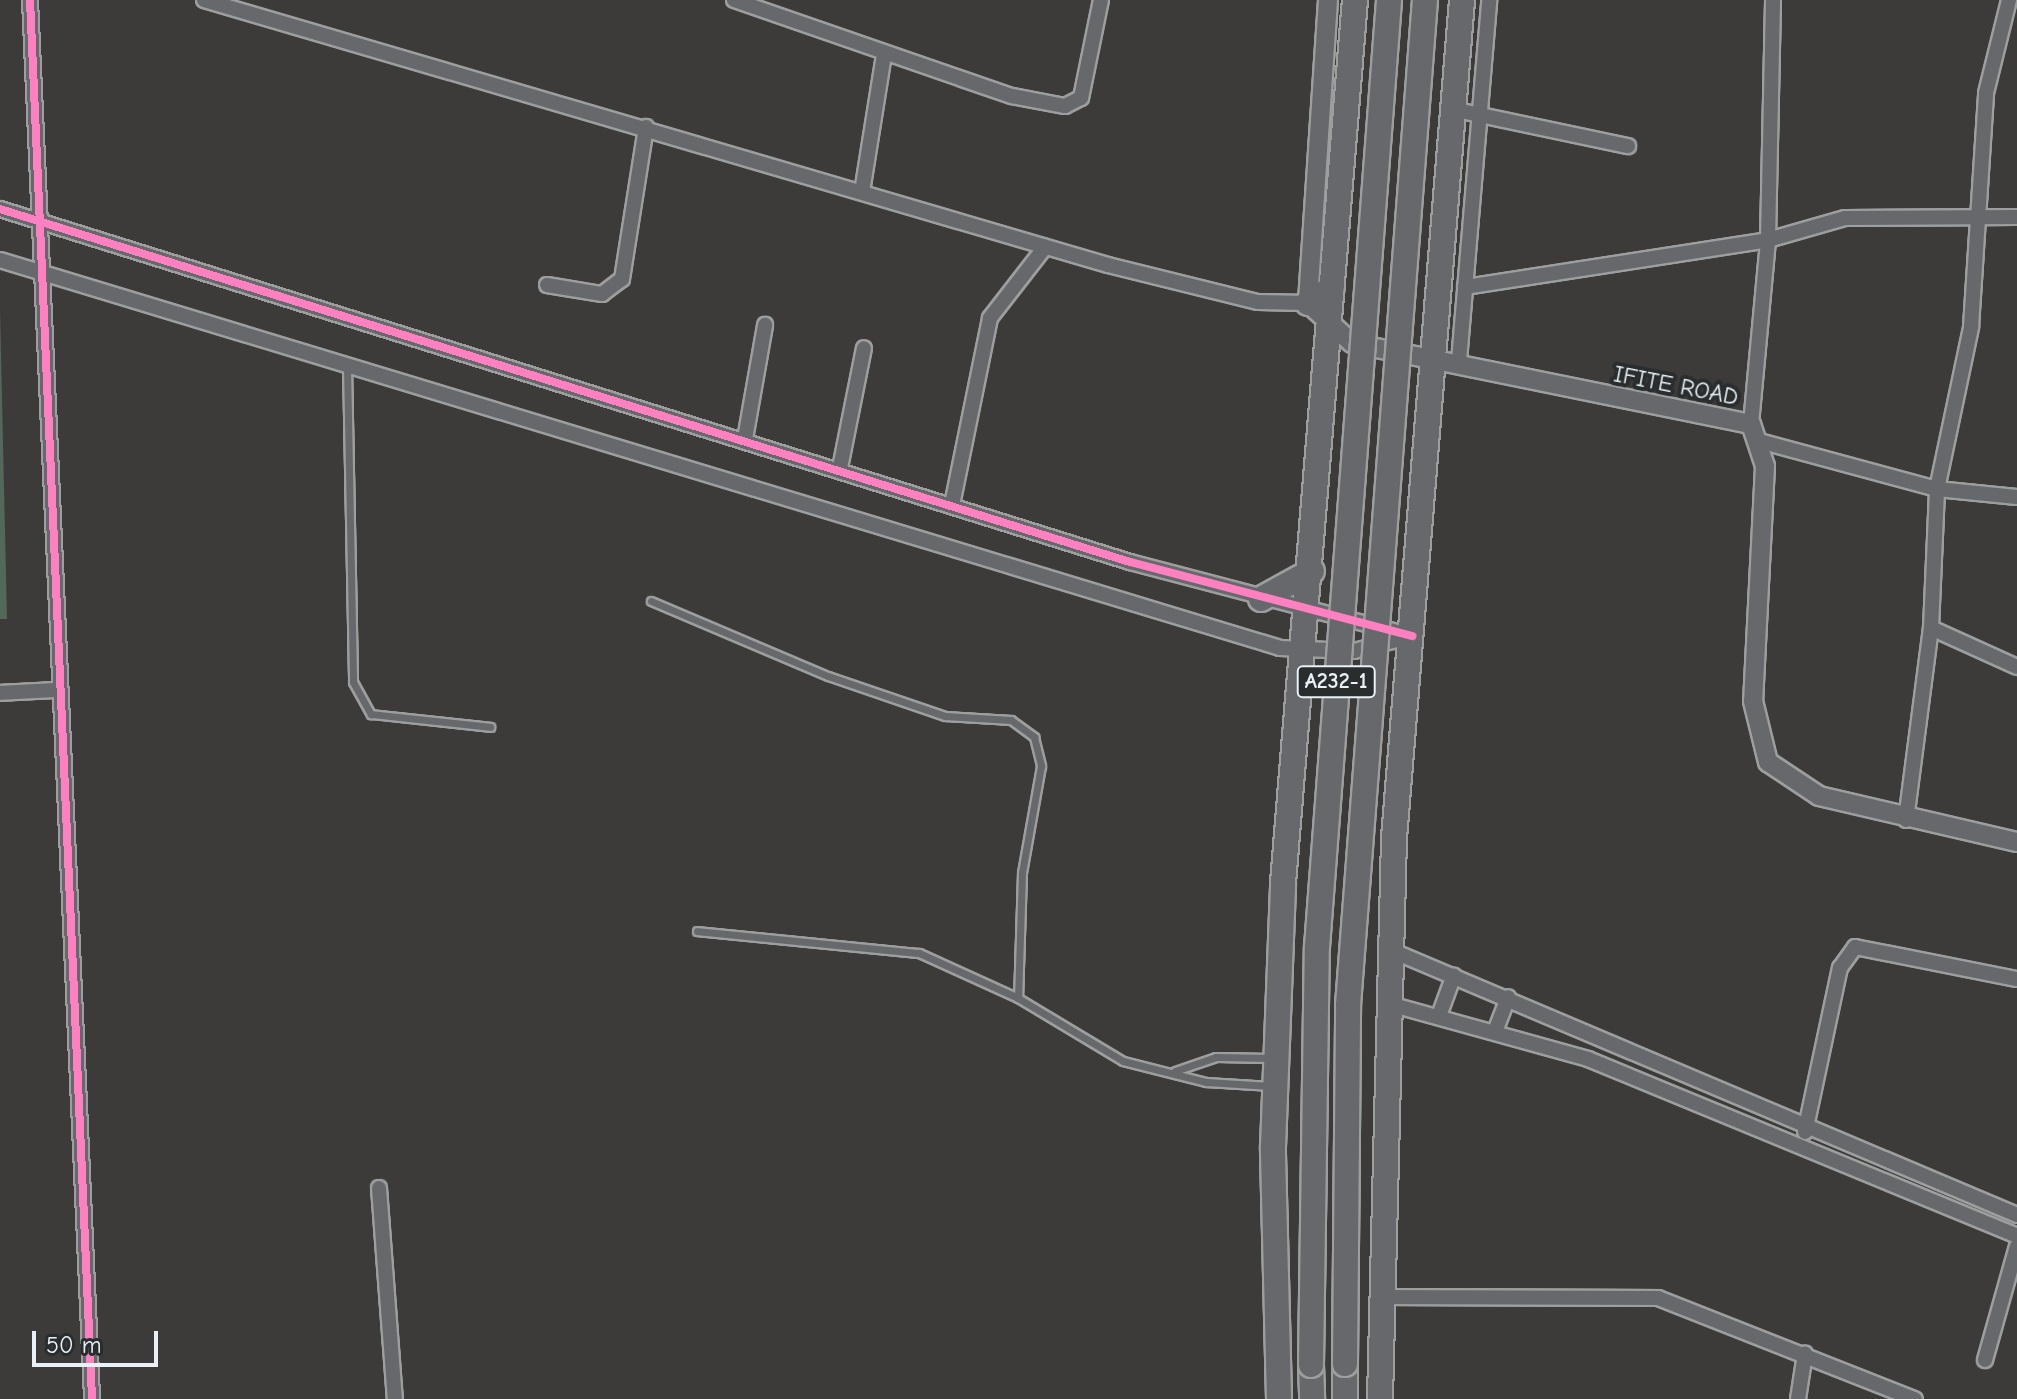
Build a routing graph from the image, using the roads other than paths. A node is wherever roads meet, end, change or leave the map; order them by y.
1 (30, 0) edge
2 (204, 0) edge
3 (1101, 0) edge
4 (1328, 0) edge
5 (1355, 0) edge
6 (1389, 0) edge
7 (1425, 0) edge
8 (1462, 0) edge
9 (1489, 0) edge
10 (1773, 0) edge
11 (2009, 0) edge
12 (740, 1) edge
13 (884, 54) junction
14 (1452, 109) junction
15 (1479, 115) junction
16 (646, 127) junction
17 (1628, 146) dead end
18 (862, 192) junction
19 (0, 209) edge
20 (2017, 217) edge
21 (1974, 218) junction
22 (39, 221) junction
23 (1768, 240) junction
24 (1045, 247) junction
25 (0, 260) edge
26 (41, 273) junction
27 (547, 285) dead end
28 (1465, 287) junction
29 (1332, 288) junction
30 (1308, 303) junction
31 (765, 325) dead end
32 (1330, 325) junction
33 (1352, 343) junction
34 (864, 348) dead end
35 (1432, 354) junction
36 (1327, 361) junction
37 (1459, 361) junction
38 (347, 365) junction
39 (1751, 424) junction
40 (745, 439) junction
41 (1763, 442) junction
42 (840, 468) junction
43 (1937, 489) junction
44 (2017, 497) edge
45 (952, 505) junction
46 (1312, 571) junction
47 (1261, 599) junction
48 (651, 601) dead end
49 (1308, 614) junction
50 (1931, 628) junction
51 (1412, 636) junction
52 (1305, 652) junction
53 (2017, 667) edge
54 (58, 690) junction
55 (0, 693) edge
56 (490, 727) dead end
57 (1906, 820) junction
58 (2017, 842) edge
59 (697, 931) dead end
60 (1388, 949) junction
61 (1454, 975) junction
62 (2017, 979) edge
63 (1508, 997) junction
64 (1018, 998) junction
65 (1386, 1003) junction
66 (1440, 1013) junction
67 (1496, 1029) junction
68 (1276, 1058) junction
69 (1175, 1071) junction
70 (1275, 1086) junction
71 (1807, 1125) junction
72 (1801, 1144) junction
73 (379, 1188) dead end
74 (2017, 1215) edge
75 (2017, 1236) edge
76 (2017, 1246) edge
77 (1379, 1297) junction
78 (1805, 1354) junction
79 (1985, 1360) dead end
80 (92, 1399) edge
81 (395, 1399) edge
82 (1279, 1399) edge
83 (1312, 1399) edge
84 (1345, 1399) edge
85 (1380, 1399) edge
86 (1798, 1399) edge
87 (1915, 1399) edge

1 - 22 street
2 - 16 street
3 - 13 street
4 - 30 street
5 - 29 highway
6 - 83 highway, A232-1, bridge
7 - 84 highway, A232-1, bridge
8 - 14 highway
9 - 15 street
10 - 23 street
11 - 21 street
12 - 13 street
13 - 18 street
14 - 15 street
14 - 35 highway
15 - 17 street
15 - 28 street
16 - 18 street
16 - 27 street
18 - 24 street
19 - 22 street
20 - 21 street
21 - 23 street
21 - 43 street
22 - 26 street
22 - 40 street
23 - 28 street
23 - 39 street
24 - 30 street
24 - 45 street
25 - 26 street
26 - 38 street
26 - 54 street
28 - 37 street
29 - 30 highway
29 - 32 highway
30 - 32 street
31 - 40 street
32 - 33 street
32 - 36 highway
33 - 35 street, IFITE ROAD
33 - 36 highway
34 - 42 street
35 - 37 street, IFITE ROAD
35 - 51 highway
36 - 46 highway
37 - 39 street, IFITE ROAD
38 - 52 street
38 - 56 lane
39 - 41 street, IFITE ROAD
40 - 42 street
41 - 43 street
41 - 57 street
42 - 45 street
43 - 44 street
43 - 50 street
45 - 47 street
46 - 47 highway
46 - 49 highway
47 - 49 street
48 - 64 lane
49 - 51 street
49 - 52 highway
50 - 53 street
50 - 57 street
51 - 52 street
51 - 60 highway
52 - 68 highway
54 - 55 street
54 - 80 street
57 - 58 street
59 - 64 lane
60 - 61 street
60 - 65 highway
61 - 63 street
61 - 66 street
62 - 71 street
63 - 67 street
63 - 71 street
64 - 69 lane
65 - 66 street
65 - 77 highway
66 - 67 street
67 - 72 street
68 - 69 lane
68 - 70 highway
69 - 70 lane
70 - 82 highway
71 - 72 street
71 - 74 street
72 - 75 street
73 - 81 street
76 - 79 street
77 - 78 street
77 - 85 highway
78 - 86 street
78 - 87 street

